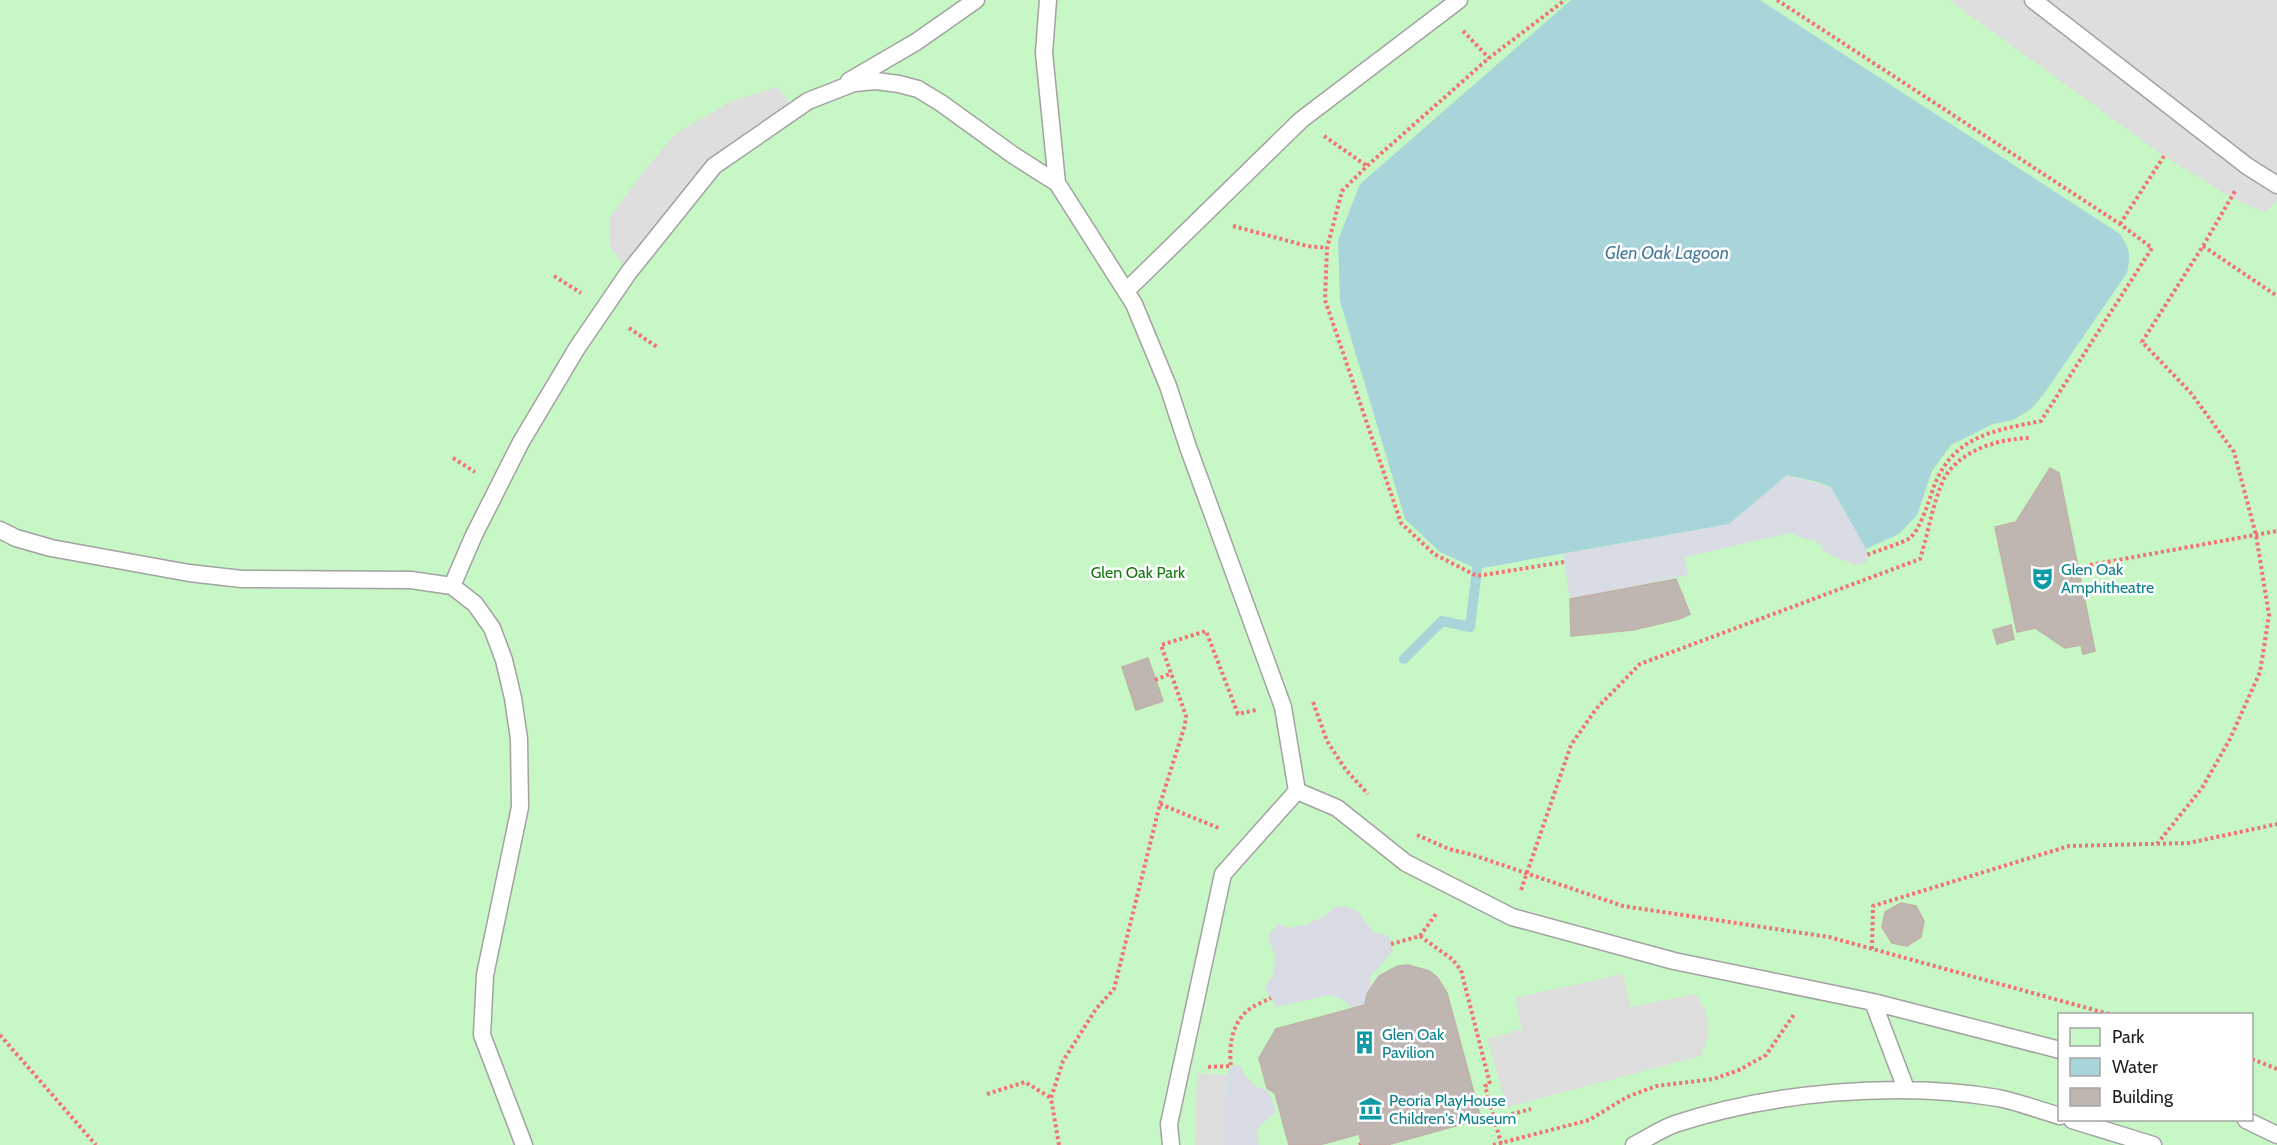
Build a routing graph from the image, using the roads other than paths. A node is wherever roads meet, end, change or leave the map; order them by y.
1 (976, 0) edge
2 (1048, 0) edge
3 (1459, 0) edge
4 (2033, 0) edge
5 (832, 90) junction
6 (1057, 183) junction
7 (2277, 185) edge
8 (1126, 291) junction
9 (0, 530) edge
10 (452, 586) junction
11 (1298, 791) junction
12 (1873, 1002) junction
13 (2058, 1049) edge
14 (1906, 1089) junction
15 (2058, 1115) edge
16 (2078, 1121) edge
17 (2250, 1121) edge
18 (2277, 1135) edge
19 (524, 1145) edge
20 (1171, 1145) edge
21 (1634, 1145) edge
22 (2153, 1145) edge

1 - 5 lane
2 - 6 lane
3 - 8 lane
4 - 7 lane
5 - 6 lane
5 - 10 lane
6 - 8 lane
8 - 11 lane
9 - 10 lane
10 - 19 lane
11 - 12 lane
11 - 20 lane
12 - 13 lane
12 - 14 lane
14 - 15 lane
14 - 21 lane
16 - 22 lane
17 - 18 lane

